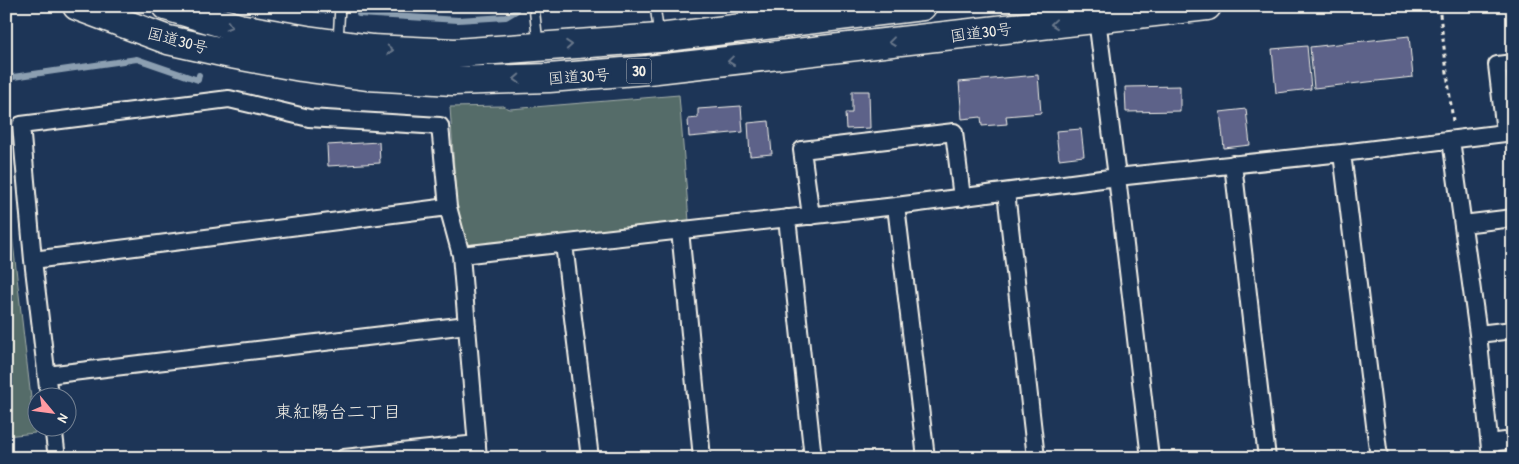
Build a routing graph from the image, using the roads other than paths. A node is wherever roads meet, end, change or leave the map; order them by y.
1 (77, 6) edge
2 (340, 6) edge
3 (534, 6) edge
4 (655, 6) edge
5 (922, 6) edge
6 (1207, 6) edge
7 (174, 8) edge
8 (1096, 13) edge
9 (764, 16) edge
10 (660, 38) junction
11 (338, 44) junction
12 (538, 47) junction
13 (1513, 63) edge
14 (1509, 132) edge
15 (1453, 140) junction
16 (1342, 153) junction
17 (1233, 164) junction
18 (1117, 177) junction
19 (1006, 192) junction
20 (962, 198) junction
21 (896, 206) junction
22 (448, 207) junction
23 (811, 216) junction
24 (787, 218) junction
25 (1513, 218) edge
26 (1463, 224) junction
27 (680, 230) junction
28 (564, 244) junction
29 (461, 255) junction
30 (33, 260) junction
31 (467, 324) junction
32 (1513, 330) edge
33 (1478, 334) junction
34 (47, 375) junction
35 (49, 386) edge
36 (54, 436) edge
37 (1513, 440) edge
38 (1491, 450) edge
39 (478, 451) edge
40 (57, 458) edge
41 (344, 458) edge
42 (590, 458) edge
43 (702, 458) edge
44 (813, 458) edge
45 (926, 458) edge
46 (1036, 458) edge
47 (1150, 458) edge
48 (1267, 458) edge
49 (1379, 458) edge

8 -> 1 highway, 国道30号 / 30
2 - 11 lane
3 - 12 lane
4 - 10 lane
5 - 9 highway, 国道30号 / 30
6 - 8 highway, 国道30号 / 30
7 -> 11 highway, 国道30号 / 30
8 - 18 street
9 - 10 highway, 国道30号 / 30
12 -> 10 highway, 国道30号 / 30
11 -> 12 highway, 国道30号 / 30
13 - 14 street
14 - 15 street
15 - 16 street
15 - 26 street
16 - 17 street
16 - 49 street
17 - 18 street
17 - 48 street
18 - 19 street
18 - 47 street
19 - 20 street
19 - 46 street
20 - 21 street
20 - 23 street
21 - 23 street
21 - 45 street
22 - 29 street
22 - 30 street
22 - 30 street
23 - 24 street
24 - 27 street
24 - 44 street
25 - 26 street
26 - 33 street
27 - 28 street
27 - 43 street
28 - 29 street
28 - 42 street
29 - 31 street
30 - 34 street
31 - 34 street
31 - 39 street
32 - 33 street
33 - 38 street
34 - 35 street
36 - 40 street
37 - 38 street
39 - 41 street

